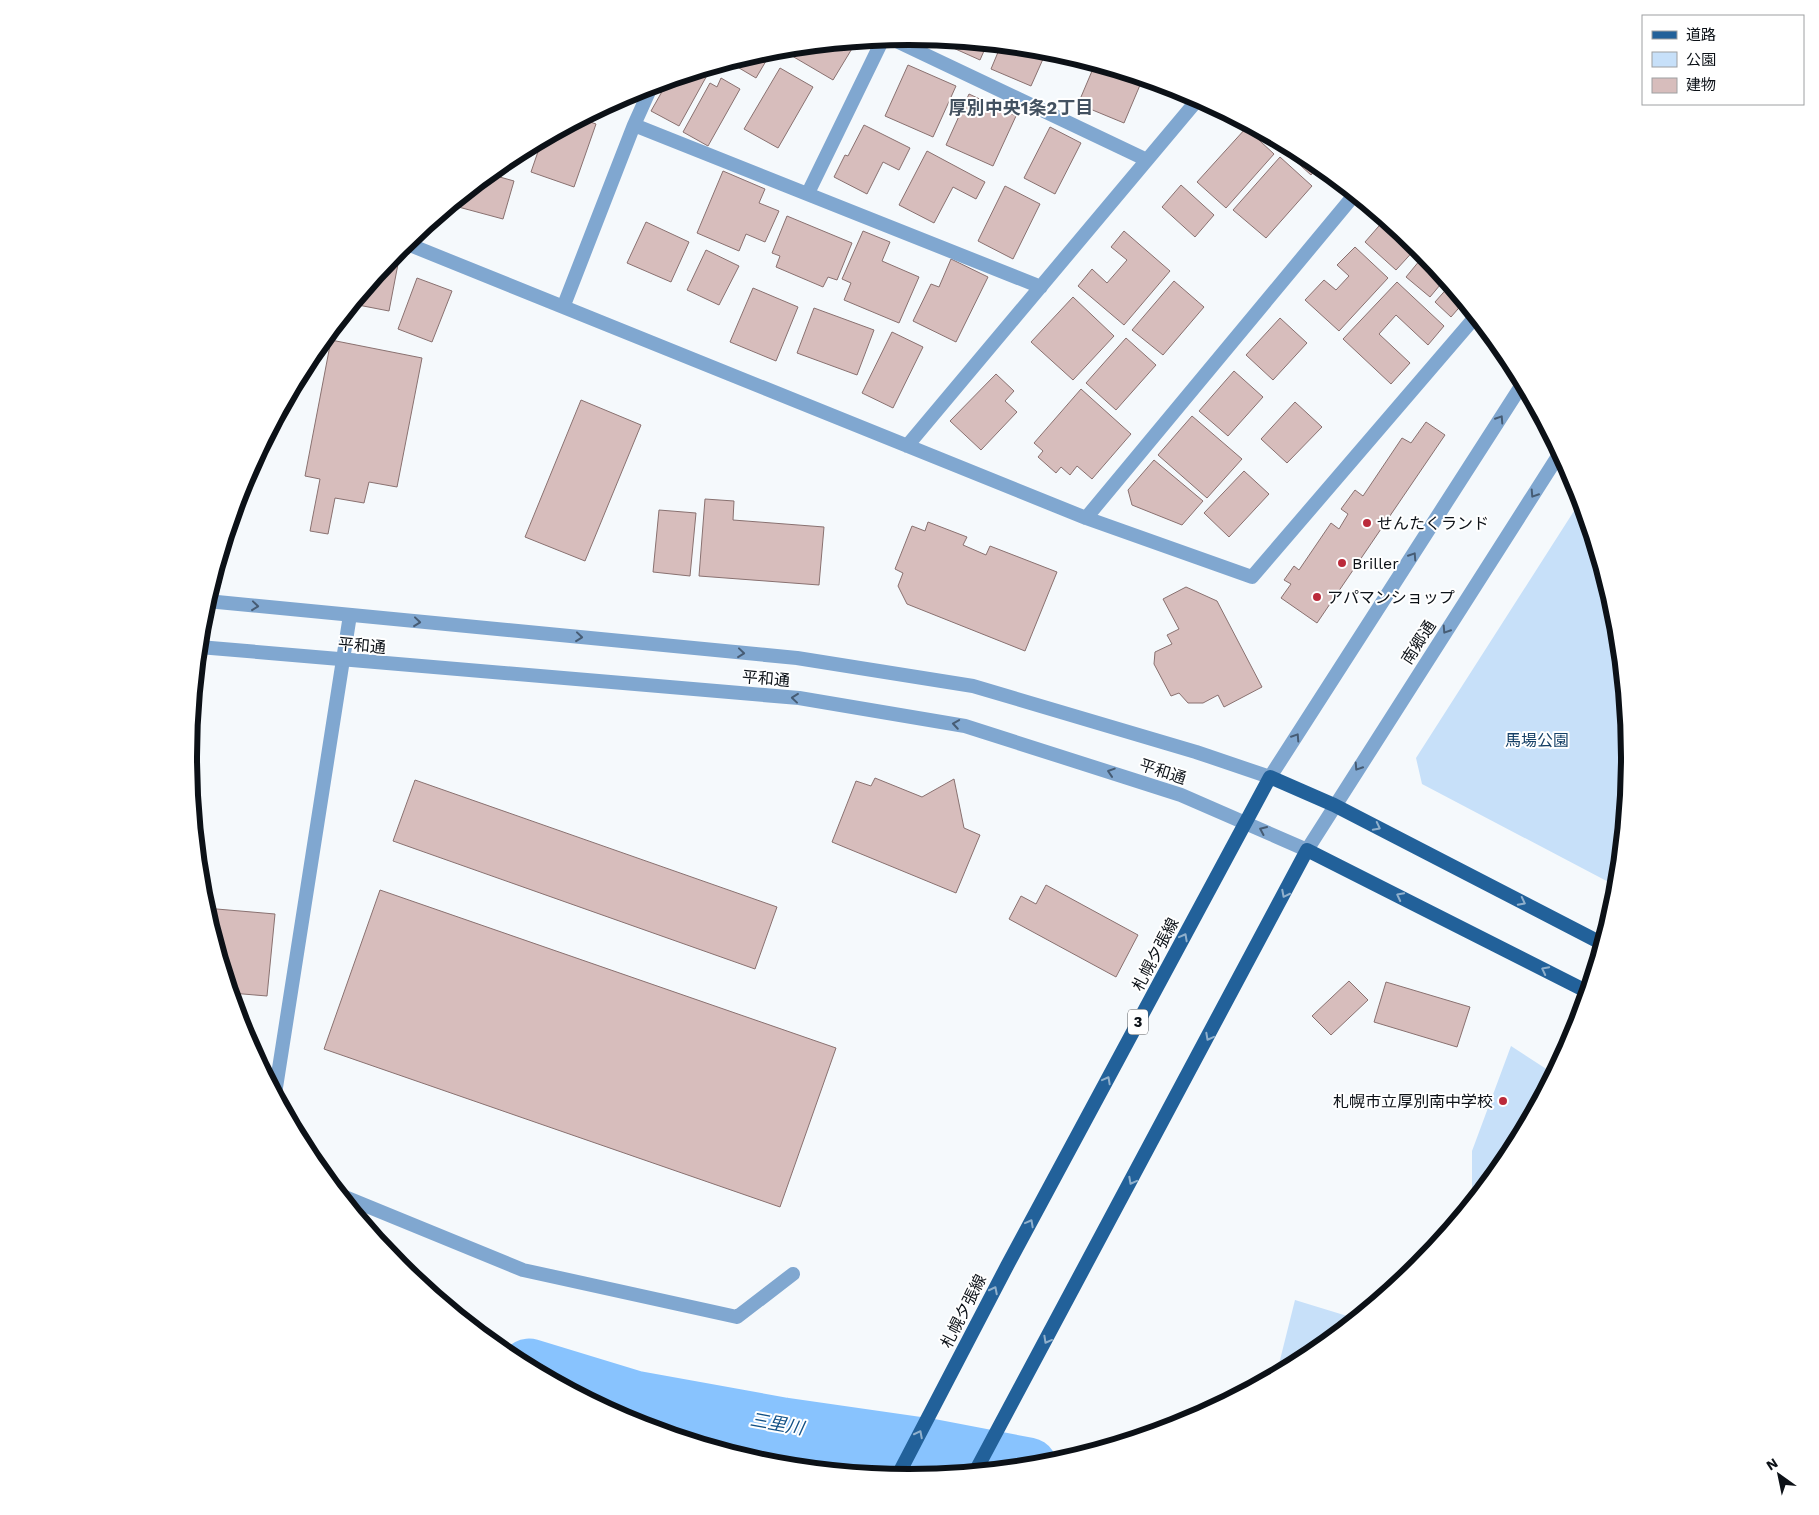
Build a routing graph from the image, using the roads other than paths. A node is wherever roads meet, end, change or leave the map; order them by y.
1 (905, 45) edge
2 (879, 46) edge
3 (647, 95) edge
4 (1194, 104) edge
5 (634, 125) junction
6 (1147, 160) junction
7 (808, 193) junction
8 (1351, 199) edge
9 (414, 246) edge
10 (1041, 288) junction
11 (564, 305) junction
12 (1472, 321) edge
13 (1519, 389) edge
14 (907, 446) junction
15 (1556, 459) edge
16 (1086, 518) junction
17 (215, 602) edge
18 (350, 615) junction
19 (206, 648) edge
20 (343, 661) junction
21 (1270, 777) junction
22 (1334, 805) junction
23 (1244, 822) junction
24 (1307, 850) junction
25 (1598, 941) edge
26 (1583, 990) edge
27 (276, 1085) edge
28 (351, 1200) edge
29 (793, 1274) dead end
30 (978, 1466) edge
31 (901, 1470) edge

1 - 6 street
2 - 7 street
3 - 5 street
4 - 6 street
5 - 7 street
5 - 11 street
6 - 10 street
7 - 10 street
8 - 16 street
9 - 11 street
10 - 14 street
11 - 14 street
12 - 16 street
21 -> 13 street
14 - 16 street
15 -> 22 street, 南郷通
17 -> 18 street, 平和通
18 - 20 street
18 -> 21 street, 平和通
19 - 20 street, 平和通
23 -> 20 street, 平和通
20 - 27 street
21 - 22 main road
21 - 23 main road, 札幌夕張線 / 3
22 - 24 street, 南郷通
22 -> 25 main road
24 -> 23 street, 平和通
31 -> 23 main road, 札幌夕張線 / 3
26 -> 24 main road
24 -> 30 main road
28 - 29 street

